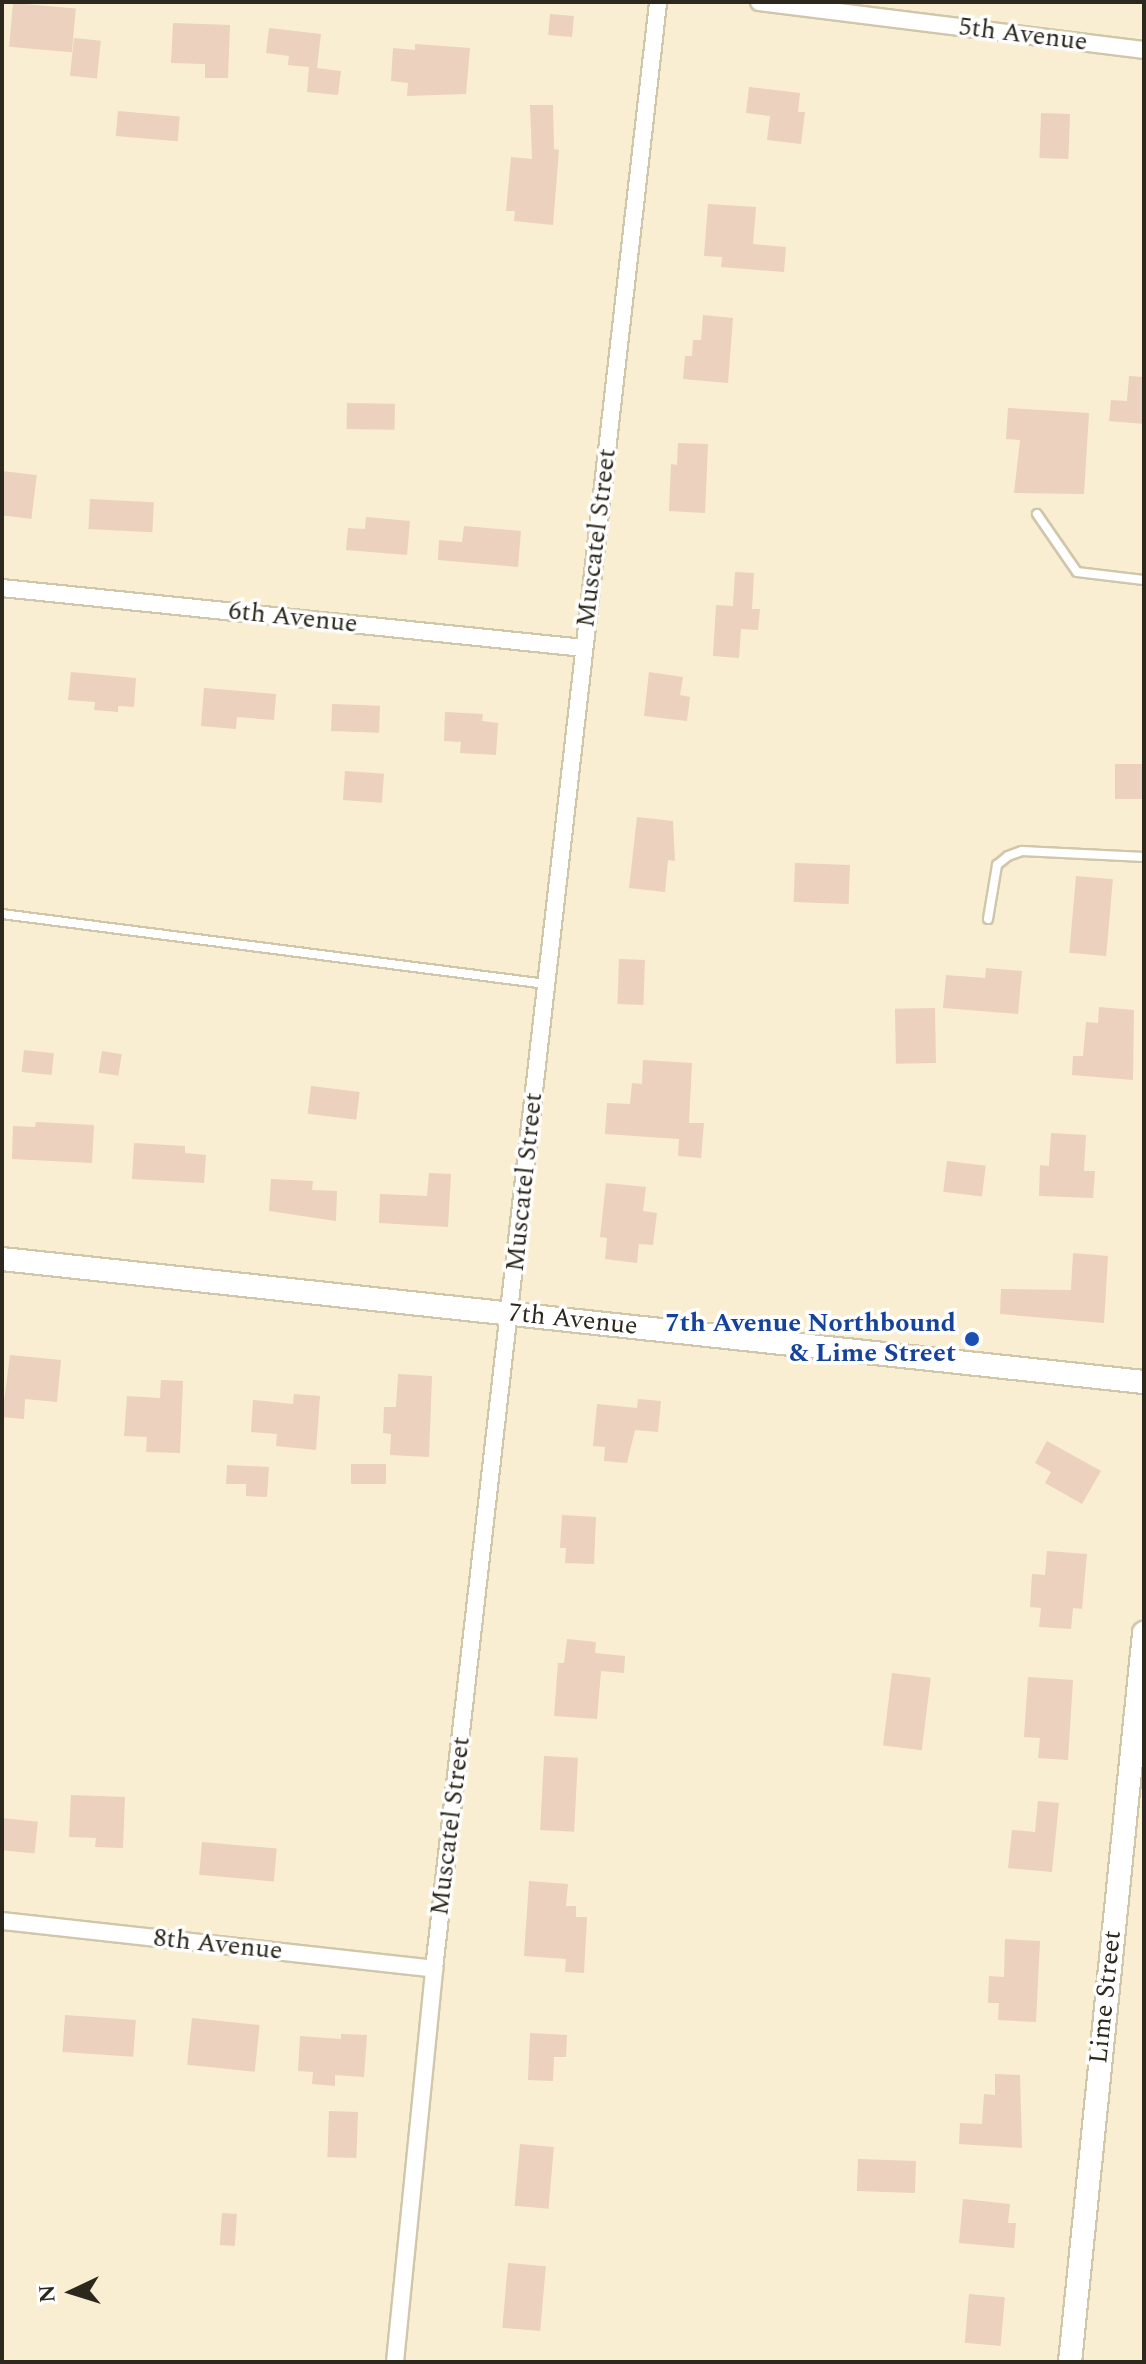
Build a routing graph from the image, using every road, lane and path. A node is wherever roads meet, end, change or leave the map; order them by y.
1 (658, 2) edge
2 (759, 2) edge
3 (1144, 50) edge
4 (1037, 514) dead end
5 (1144, 580) edge
6 (2, 588) edge
7 (584, 648) junction
8 (1144, 857) edge
9 (2, 914) edge
10 (988, 919) dead end
11 (547, 984) junction
12 (2, 1259) edge
13 (510, 1313) junction
14 (1144, 1382) edge
15 (1144, 1633) edge
16 (2, 1921) edge
17 (434, 1969) junction
18 (395, 2362) edge
19 (1070, 2362) edge

1 - 7 street, Muscatel Street
2 - 3 street, 5th Avenue
4 - 5 lane
6 - 7 street, 6th Avenue
7 - 11 street, Muscatel Street
8 - 10 lane
9 - 11 lane
11 - 13 street, Muscatel Street
12 - 13 street, 7th Avenue
13 - 14 street, 7th Avenue
13 - 17 street, Muscatel Street
15 - 19 street, Lime Street
16 - 17 street, 8th Avenue
17 - 18 street, Muscatel Street

